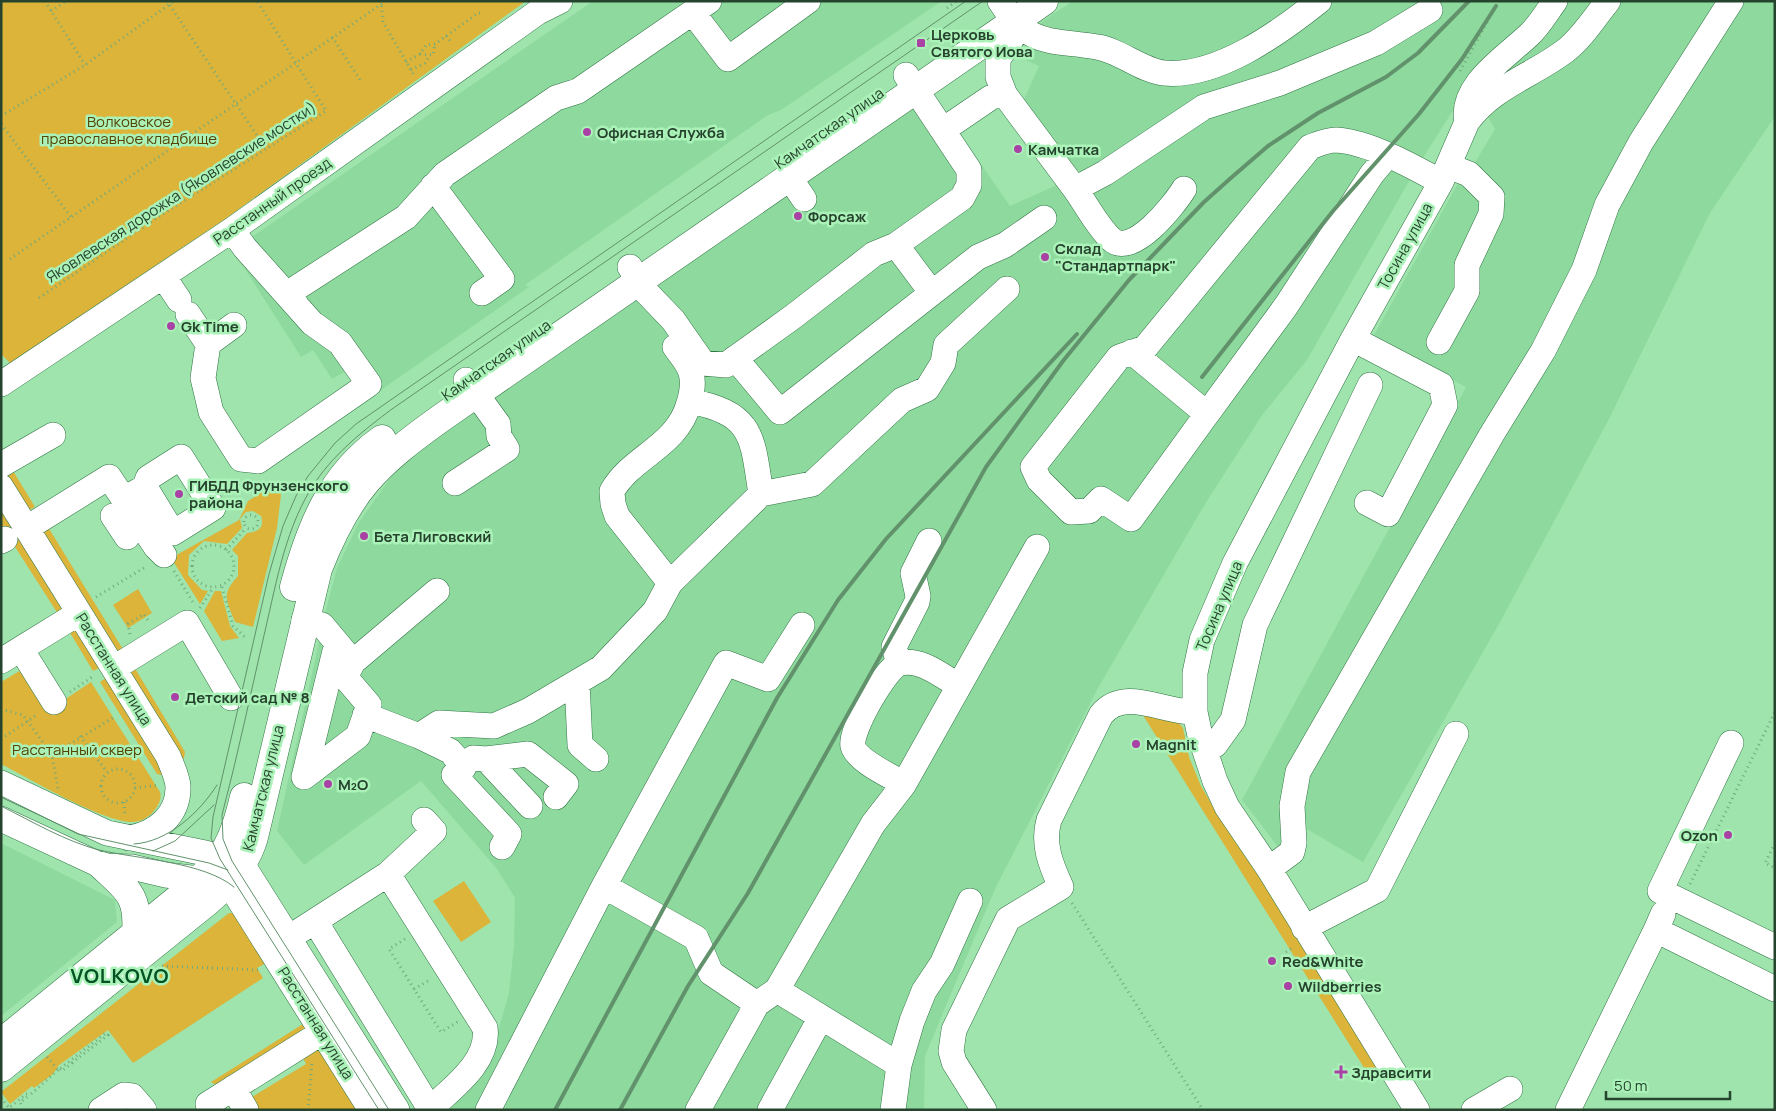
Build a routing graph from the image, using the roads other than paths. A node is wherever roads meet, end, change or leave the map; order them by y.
1 (808, 1) edge
2 (1044, 1) edge
3 (1319, 1) edge
4 (1555, 1) edge
5 (1608, 1) edge
6 (1730, 1) edge
7 (549, 7) edge
8 (701, 7) edge
9 (1007, 8) edge
10 (1430, 10) dead end
11 (911, 82) junction
12 (990, 98) dead end
13 (1467, 122) junction
14 (943, 130) junction
15 (1388, 155) junction
16 (1445, 174) junction
17 (433, 186) junction
18 (1075, 189) junction
19 (1184, 189) dead end
20 (1044, 218) dead end
21 (232, 230) junction
22 (896, 244) junction
23 (163, 276) junction
24 (638, 280) junction
25 (1007, 289) dead end
26 (482, 293) dead end
27 (932, 293) junction
28 (287, 294) junction
29 (234, 325) dead end
30 (1353, 339) junction
31 (1440, 342) dead end
32 (208, 344) junction
33 (1132, 352) junction
34 (735, 358) junction
35 (1, 384) edge
36 (1370, 385) dead end
37 (471, 387) junction
38 (690, 401) junction
39 (1207, 414) junction
40 (53, 435) dead end
41 (1, 465) edge
42 (455, 483) dead end
43 (1, 487) edge
44 (761, 494) junction
45 (1367, 503) dead end
46 (11, 536) edge
47 (929, 541) dead end
48 (1037, 547) dead end
49 (164, 555) road end
50 (670, 583) junction
51 (437, 591) dead end
52 (88, 605) junction
53 (304, 620) junction
54 (802, 625) dead end
55 (337, 643) junction
56 (11, 655) edge
57 (353, 662) junction
58 (899, 663) junction
59 (114, 668) junction
60 (577, 682) junction
61 (959, 686) junction
62 (231, 698) dead end
63 (54, 702) dead end
64 (1195, 712) junction
65 (365, 716) junction
66 (1456, 734) dead end
67 (419, 736) junction
68 (1732, 743) dead end
69 (1205, 750) junction
70 (456, 757) junction
71 (486, 759) junction
72 (596, 760) dead end
73 (1, 784) edge
74 (904, 784) junction
75 (556, 797) dead end
76 (530, 806) dead end
77 (1, 819) edge
78 (424, 820) dead end
79 (126, 830) junction
80 (502, 847) dead end
81 (102, 866) junction
82 (230, 868) junction
83 (1269, 869) junction
84 (388, 874) junction
85 (198, 880) junction
86 (604, 886) junction
87 (1677, 899) junction
88 (970, 901) dead end
89 (315, 921) junction
90 (1304, 928) junction
91 (1656, 930) junction
92 (136, 933) junction
93 (289, 938) junction
94 (1775, 947) edge
95 (1775, 989) edge
96 (777, 990) junction
97 (756, 1004) junction
98 (821, 1017) junction
99 (324, 1031) junction
100 (1, 1043) edge
101 (899, 1065) junction
102 (1, 1068) edge
103 (233, 1088) junction
104 (1510, 1089) dead end
105 (208, 1104) dead end
106 (430, 1109) edge
107 (102, 1110) edge
108 (144, 1110) edge
109 (246, 1110) edge
110 (371, 1110) edge
111 (397, 1110) edge
112 (488, 1110) edge
113 (698, 1110) edge
114 (770, 1110) edge
115 (893, 1110) edge
116 (984, 1110) edge
117 (1417, 1110) edge
118 (1474, 1110) edge
119 (1568, 1110) edge

1 - 8 street
2 - 9 main road, Камчатская улица
3 - 9 street
4 - 13 street
5 - 13 street
6 - 83 street
7 - 21 street, Расстанный проезд
8 - 17 street
9 - 11 main road, Камчатская улица
9 - 18 street
10 - 18 street
11 - 14 street
11 - 24 main road, Камчатская улица
11 - 24 main road, Камчатская улица
12 - 14 street
13 - 16 street, Тосина улица
14 - 22 street
15 - 16 street
15 - 33 street
15 - 39 street
16 - 30 street, Тосина улица
16 - 31 street
17 - 26 street
17 - 28 street
18 - 19 street
20 - 27 street
21 - 23 street, Расстанный проезд
21 - 28 street
22 - 27 street
22 - 34 street
23 - 32 street
23 - 35 street, Расстанный проезд
24 - 34 street
24 - 37 main road, Камчатская улица
24 - 38 street
25 - 44 street
27 - 34 street
28 - 32 street
29 - 32 street
30 - 45 street
30 - 64 street, Тосина улица
33 - 39 street
33 - 39 street
36 - 69 street
37 - 42 street
37 - 53 main road, Камчатская улица
37 - 82 main road, Камчатская улица
38 - 44 street
38 - 50 street
40 - 41 street
43 - 46 street, Расстанная улица
44 - 50 street
46 - 49 street
46 - 52 street, Расстанная улица
47 - 58 street
48 - 61 street
50 - 60 street
51 - 57 street
52 - 56 street
52 - 59 street, Расстанная улица
53 - 55 street
53 - 82 main road, Камчатская улица
54 - 86 street
55 - 57 street
55 - 65 street
56 - 63 street
57 - 65 street
58 - 61 street
58 - 74 street
59 - 62 street
59 - 79 street, Расстанная улица
60 - 67 street
60 - 72 street
61 - 74 street
64 - 69 street, Тосина улица
64 - 116 street
65 - 67 street
66 - 90 street
67 - 70 street
68 - 87 street
69 - 83 street, Тосина улица
70 - 71 street
70 - 80 street
71 - 75 street
71 - 76 street
73 - 79 street
74 - 96 street
77 - 81 street
78 - 84 street
79 - 82 street
81 - 85 street
81 - 92 main road
82 - 85 main road, Камчатская улица
82 - 93 street, Расстанная улица
82 - 99 street, Расстанная улица
82 - 102 main road
83 - 90 street, Тосина улица
84 - 89 street
84 - 106 street
85 - 92 main road, Камчатская улица
86 - 97 street
86 - 112 street
87 - 91 street
87 - 94 street
88 - 101 street
89 - 93 street
89 - 106 street
90 - 117 street, Тосина улица
91 - 95 street
91 - 119 street
92 - 100 main road, Камчатская улица
93 - 99 street, Расстанная улица
96 - 97 street
96 - 98 street
97 - 113 street
98 - 101 street
98 - 114 street
99 - 103 street
99 - 110 street, Расстанная улица
99 - 111 street, Расстанная улица
101 - 115 street
103 - 105 street
103 - 109 street
104 - 118 street
107 - 108 street

